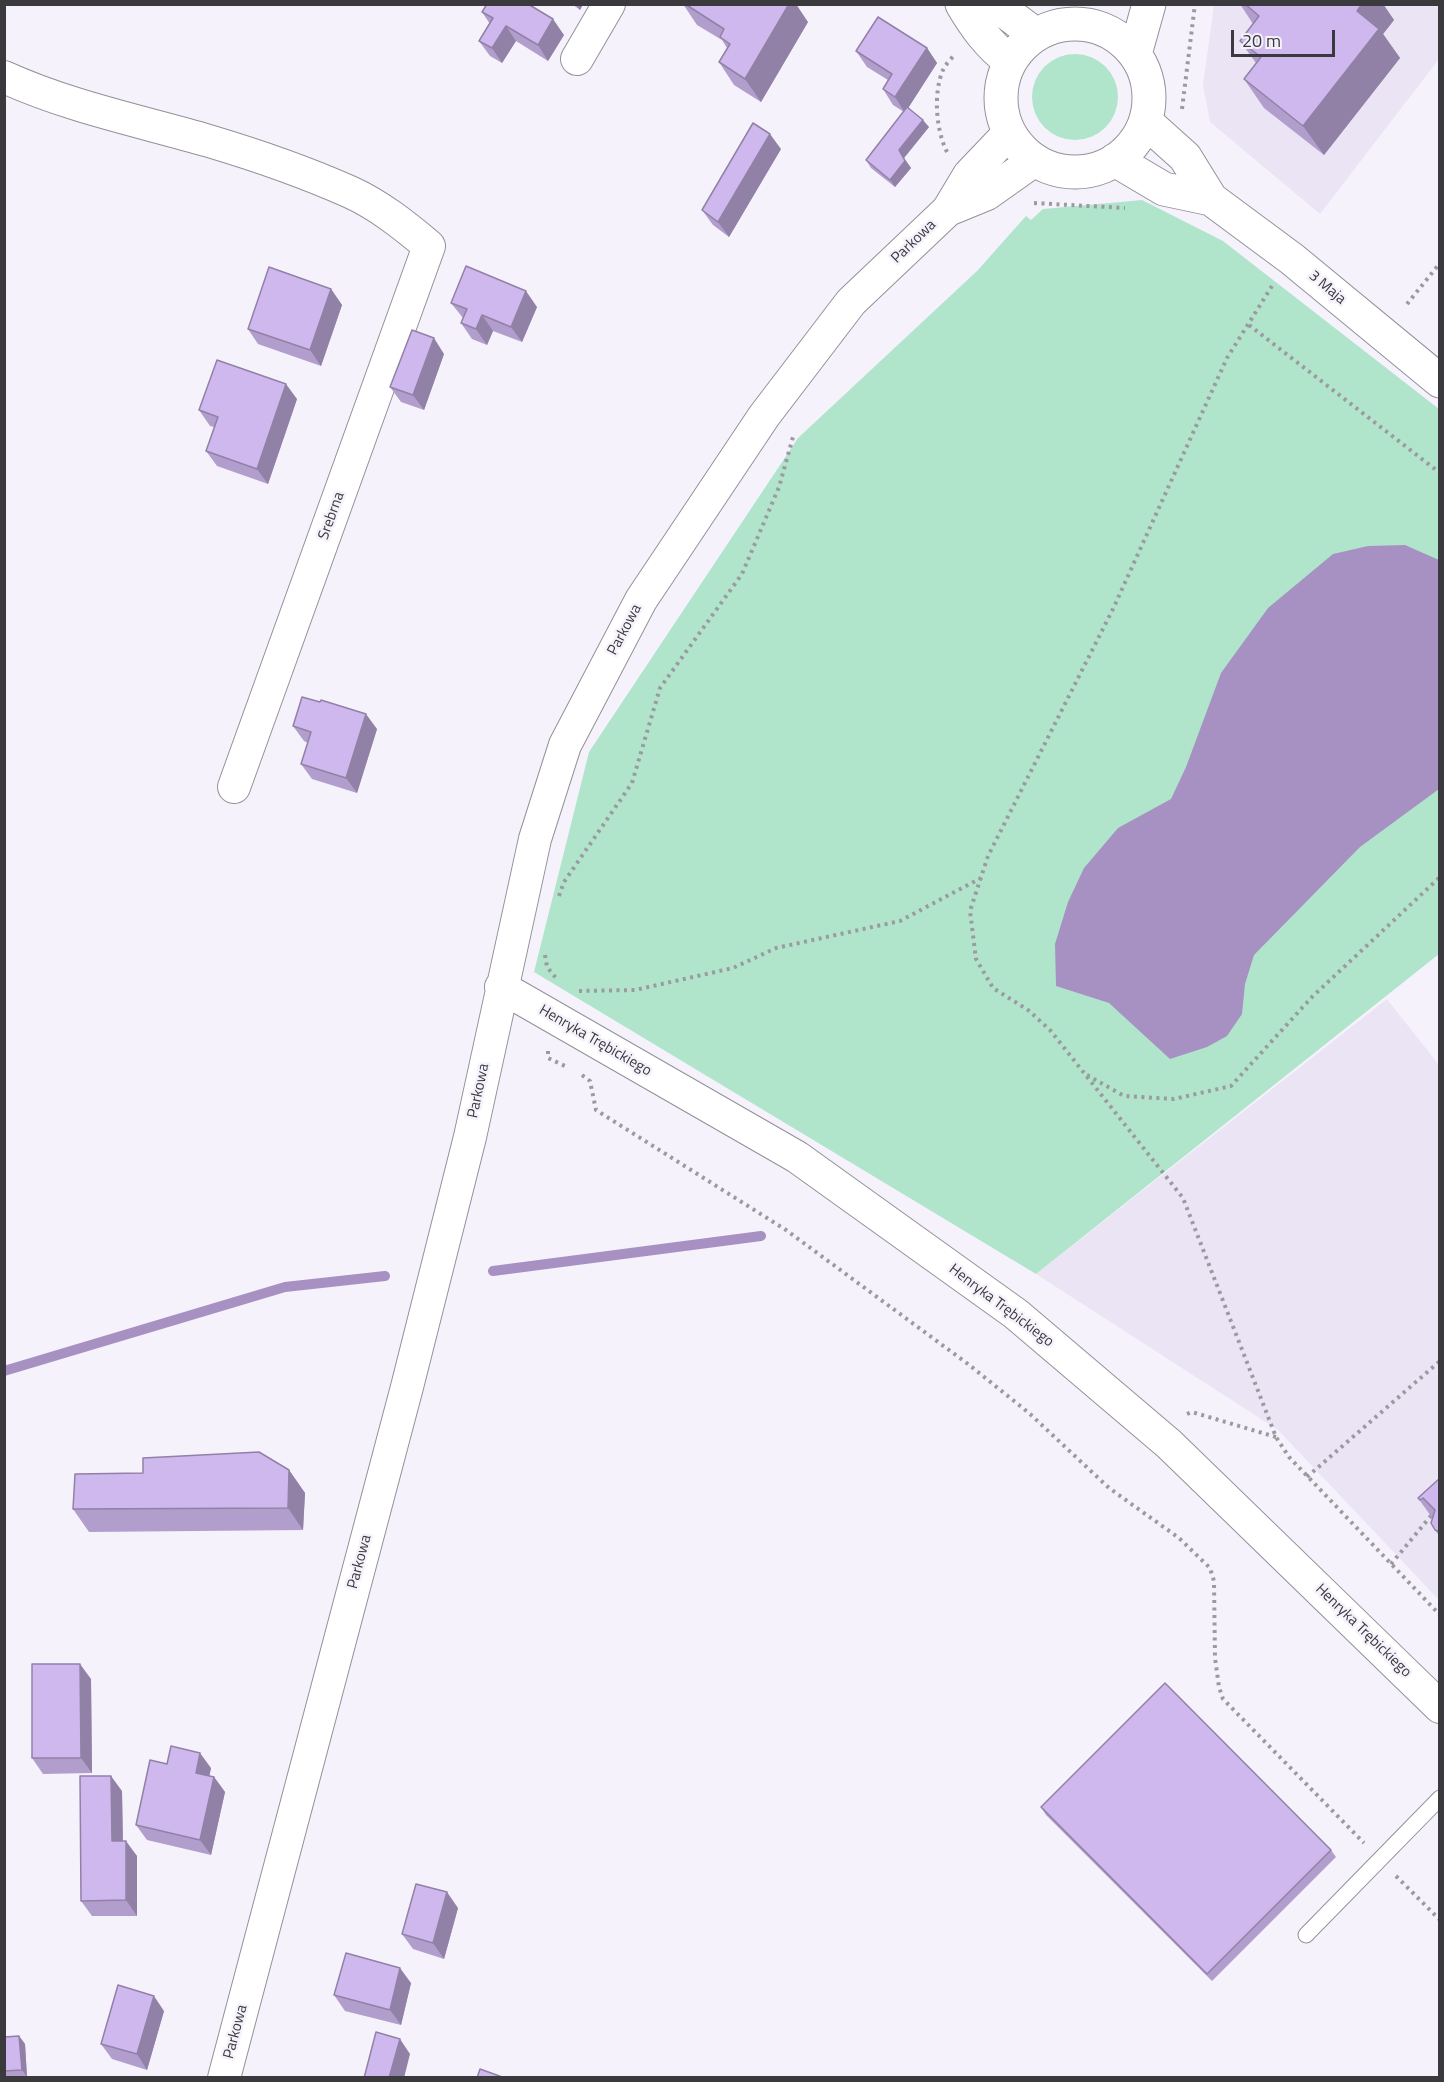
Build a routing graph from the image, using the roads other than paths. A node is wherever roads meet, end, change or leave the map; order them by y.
1 (609, 4) edge
2 (962, 4) edge
3 (995, 4) edge
4 (1131, 4) edge
5 (1149, 4) edge
6 (1107, 30) junction
7 (1036, 35) junction
8 (1136, 54) junction
9 (577, 59) dead end
10 (1010, 61) junction
11 (4, 77) edge
12 (1146, 122) junction
13 (1009, 132) junction
14 (1035, 160) junction
15 (1115, 160) junction
16 (1211, 199) junction
17 (948, 210) junction
18 (1440, 381) edge
19 (234, 787) dead end
20 (501, 987) junction
21 (1440, 1707) edge
22 (1440, 1798) edge
23 (1306, 1935) dead end
24 (224, 2078) edge

1 - 9 street
2 - 10 street
3 - 7 street
4 - 6 street
5 - 8 street
6 - 7 street
6 - 8 street
7 - 10 street
8 - 12 street
10 - 13 street
11 - 19 street, Srebrna
12 - 15 street
12 - 16 street, 3 Maja
13 - 14 street
13 - 17 street, Parkowa
14 - 15 street
14 - 17 street, Parkowa
15 - 16 street, 3 Maja
16 - 18 street, 3 Maja
17 - 20 street, Parkowa
20 - 21 street, Henryka Trębickiego
20 - 24 street, Parkowa
22 - 23 lane

